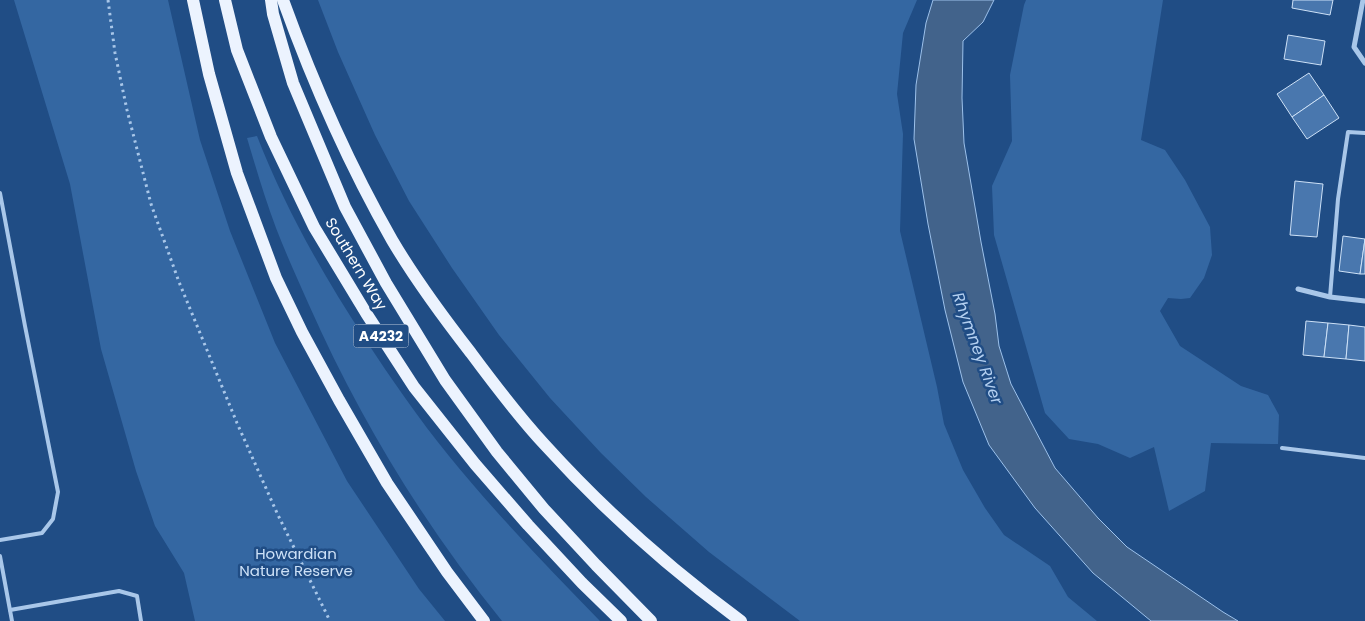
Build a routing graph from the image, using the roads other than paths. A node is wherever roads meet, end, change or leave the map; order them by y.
1 (193, 0) edge
2 (224, 0) edge
3 (271, 0) edge
4 (283, 0) edge
5 (1363, 0) edge
6 (1365, 63) edge
7 (1365, 134) edge
8 (0, 194) edge
9 (1298, 289) dead end
10 (1330, 297) junction
11 (1365, 301) edge
12 (1282, 448) dead end
13 (1365, 458) edge
14 (0, 540) edge
15 (0, 556) edge
16 (10, 610) junction
17 (12, 621) edge
18 (141, 621) edge
19 (484, 621) edge
20 (620, 621) edge
21 (651, 621) edge
22 (741, 621) edge

1 - 19 main road
2 - 20 main road, Southern Way / A4232
3 - 21 main road, Southern Way / A4232
4 - 22 main road
5 - 6 street
7 - 10 lane
8 - 14 lane
9 - 10 street
10 - 11 street
12 - 13 lane
15 - 16 lane
16 - 17 lane
16 - 18 lane

